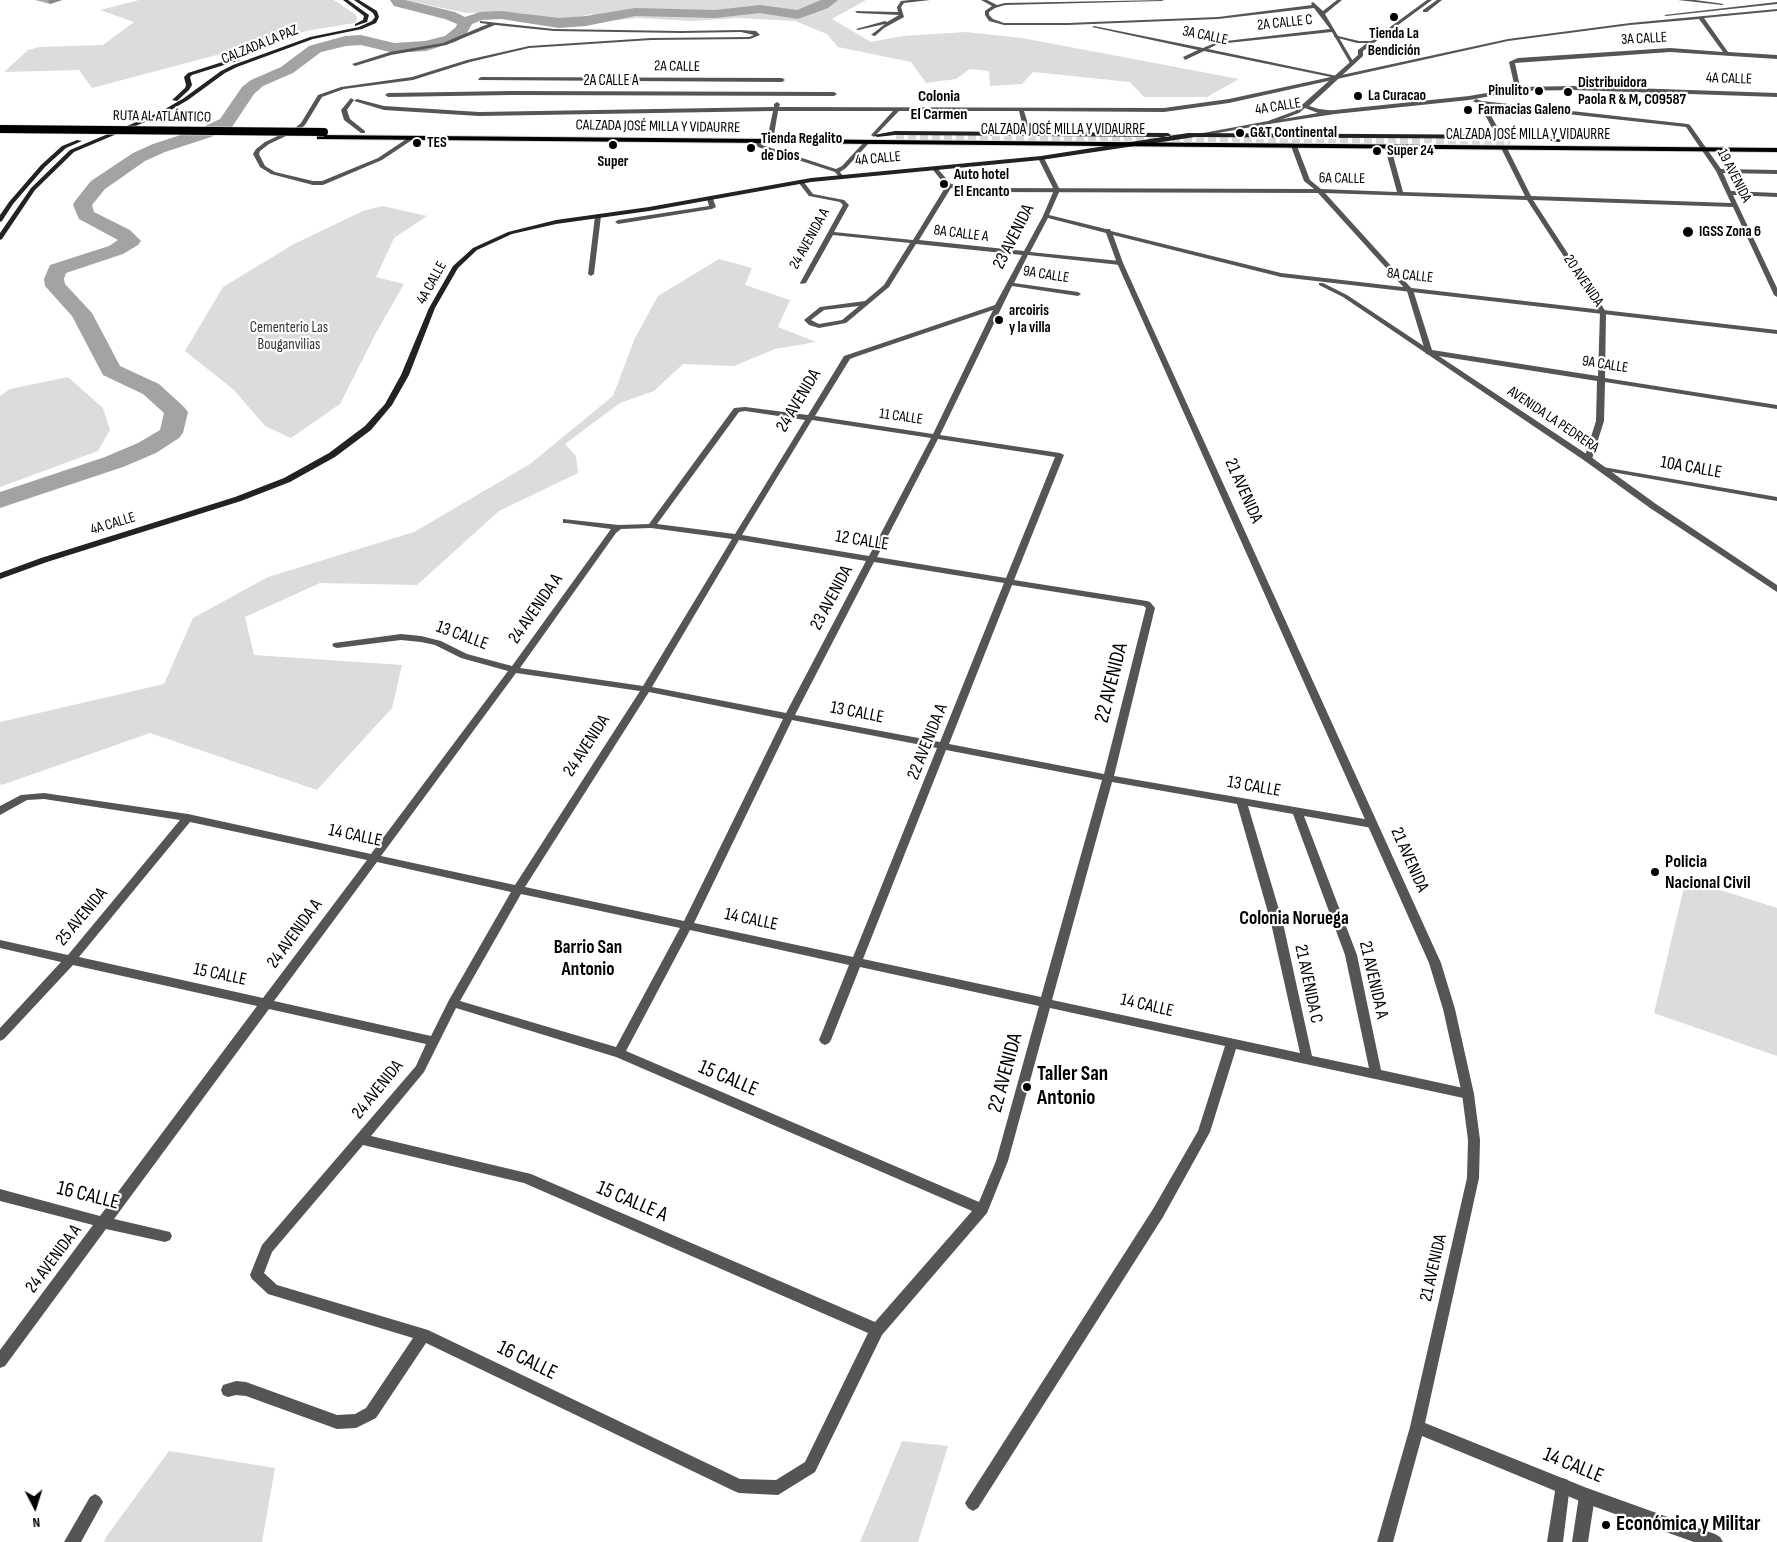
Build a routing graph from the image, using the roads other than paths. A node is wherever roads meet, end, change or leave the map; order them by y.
1 (345, 0) edge
2 (356, 0) edge
3 (928, 0) edge
4 (983, 0) edge
5 (1162, 0) edge
6 (1311, 0) edge
7 (1340, 0) edge
8 (1430, 0) edge
9 (1440, 0) edge
10 (1680, 0) edge
11 (1017, 2) edge
12 (1777, 3) edge
13 (996, 6) junction
14 (1316, 6) junction
15 (1743, 6) junction
16 (1418, 9) junction
17 (1427, 10) junction
18 (1777, 10) edge
19 (857, 12) dead end
20 (901, 13) junction
21 (1322, 14) junction
22 (1701, 18) junction
23 (894, 21) junction
24 (1126, 21) junction
25 (1629, 21) junction
26 (482, 22) dead end
27 (494, 24) junction
28 (1068, 24) junction
29 (858, 29) dead end
30 (1332, 30) junction
31 (1126, 32) junction
32 (1398, 32) dead end
33 (873, 35) dead end
34 (1336, 36) junction
35 (1372, 42) junction
36 (1376, 48) dead end
37 (1202, 49) junction
38 (1726, 53) junction
39 (1361, 54) junction
40 (1777, 57) edge
41 (1185, 58) dead end
42 (1352, 62) junction
43 (356, 64) dead end
44 (190, 74) junction
45 (219, 75) junction
46 (1338, 77) junction
47 (481, 79) dead end
48 (657, 79) junction
49 (1518, 89) junction
50 (651, 94) junction
51 (778, 94) junction
52 (834, 94) dead end
53 (388, 95) dead end
54 (1777, 95) edge
55 (1469, 98) junction
56 (1481, 103) junction
57 (1305, 106) junction
58 (777, 109) junction
59 (897, 110) junction
60 (1021, 110) junction
61 (645, 111) junction
62 (1335, 112) junction
63 (1269, 122) junction
64 (1246, 126) junction
65 (0, 129) edge
66 (363, 132) junction
67 (0, 134) edge
68 (1028, 134) junction
69 (322, 135) junction
70 (771, 135) junction
71 (876, 135) junction
72 (1195, 135) junction
73 (1247, 135) junction
74 (896, 136) tunnel mouth
75 (1500, 137) junction
76 (410, 139) junction
77 (1559, 140) junction
78 (1639, 140) dead end
79 (1689, 140) dead end
80 (1698, 140) junction
81 (1708, 140) dead end
82 (1510, 141) tunnel mouth
83 (758, 142) junction
84 (868, 142) junction
85 (1777, 142) edge
86 (1142, 144) junction
87 (1294, 146) junction
88 (1388, 148) junction
89 (1504, 148) junction
90 (1637, 149) junction
91 (1706, 150) junction
92 (1777, 150) edge
93 (1041, 158) junction
94 (935, 169) junction
95 (1718, 171) junction
96 (1777, 172) edge
97 (839, 174) junction
98 (801, 182) junction
99 (949, 186) junction
100 (1057, 190) junction
101 (1320, 191) junction
102 (1400, 193) junction
103 (1730, 194) junction
104 (1777, 195) edge
105 (1528, 197) junction
106 (710, 199) junction
107 (1735, 205) junction
108 (598, 216) junction
109 (1046, 216) junction
110 (0, 220) edge
111 (618, 222) dead end
112 (1108, 230) junction
113 (830, 233) junction
114 (0, 238) edge
115 (915, 241) junction
116 (1025, 254) junction
117 (1120, 263) junction
118 (590, 274) dead end
119 (1310, 280) junction
120 (803, 283) dead end
121 (1010, 284) junction
122 (1410, 290) junction
123 (1078, 294) dead end
124 (1777, 296) edge
125 (866, 303) junction
126 (998, 306) junction
127 (1603, 312) junction
128 (1777, 332) edge
129 (1429, 352) junction
130 (1603, 378) junction
131 (1777, 406) edge
132 (811, 418) junction
133 (936, 436) junction
134 (1060, 455) joint
135 (1588, 459) junction
136 (1600, 468) junction
137 (1777, 499) edge
138 (566, 520) dead end
139 (651, 526) junction
140 (619, 527) junction
141 (737, 537) junction
142 (872, 559) junction
143 (0, 576) edge
144 (1009, 582) junction
145 (1777, 589) edge
146 (1150, 606) joint
147 (337, 645) dead end
148 (514, 670) junction
149 (646, 689) junction
150 (789, 717) junction
151 (943, 747) junction
152 (1108, 778) junction
153 (1242, 802) junction
154 (2, 806) edge
155 (1297, 811) junction
156 (188, 818) junction
157 (1372, 824) junction
158 (372, 859) junction
159 (518, 889) junction
160 (687, 926) junction
161 (0, 944) edge
162 (68, 960) junction
163 (857, 962) junction
164 (266, 1002) junction
165 (453, 1003) junction
166 (1046, 1003) junction
167 (0, 1036) edge
168 (825, 1040) dead end
169 (433, 1041) junction
170 (1232, 1044) junction
171 (619, 1053) junction
172 (1307, 1058) junction
173 (1376, 1074) junction
174 (1468, 1094) junction
175 (362, 1139) junction
176 (0, 1195) edge
177 (982, 1209) junction
178 (103, 1222) junction
179 (166, 1236) dead end
180 (257, 1275) joint
181 (878, 1330) junction
182 (424, 1335) junction
183 (0, 1361) edge
184 (228, 1390) dead end
185 (1417, 1427) junction
186 (1563, 1485) junction
187 (778, 1488) joint
188 (1587, 1496) junction
189 (95, 1502) dead end
190 (973, 1503) dead end
191 (72, 1542) edge
192 (1385, 1542) edge
193 (1555, 1542) edge
194 (1580, 1542) edge
195 (1715, 1542) edge

1 - 44 main road, CALZADA LA PAZ
2 - 45 main road, CALZADA LA PAZ
3 - 20 street
4 - 13 street
5 - 11 street
6 - 14 street
7 - 21 street
8 - 16 street
9 - 17 street
10 - 15 street
11 - 13 street
12 - 15 street
13 - 28 street
14 - 21 street
14 - 24 street
15 - 25 street
16 - 17 street
16 - 35 street
17 - 32 street
18 - 22 street
19 - 20 street
20 - 23 street
21 - 30 street
22 - 25 street
22 - 38 street
23 - 29 street
23 - 33 street
24 - 28 street
24 - 31 street
25 - 46 street
26 - 27 street
27 - 43 street
27 - 76 street
28 - 31 street, 3A CALLE
30 - 34 street
30 - 37 street, 2A CALLE C
31 - 37 street, 3A CALLE
34 - 35 street
34 - 42 street
35 - 39 street
36 - 39 street
37 - 41 street, 2A CALLE C
37 - 46 street, 3A CALLE
38 - 40 street, 3A CALLE
38 - 49 street, 3A CALLE
39 - 42 street
42 - 46 street
44 - 45 main road
44 - 110 main road
45 - 114 main road, CALZADA LA PAZ
46 - 57 street
46 - 60 street
47 - 48 street, 2A CALLE
48 - 50 street
48 - 51 street, 2A CALLE
49 - 54 street, 4A CALLE
49 - 55 street, 4A CALLE
50 - 51 street, 2A CALLE A
50 - 53 street, 2A CALLE A
50 - 61 street
51 - 52 street, 2A CALLE A
51 - 58 street
55 - 56 street
55 - 62 street, 4A CALLE
56 - 75 street
56 - 80 street, 19 AVENIDA
57 - 62 street
57 - 63 street
58 - 59 street
58 - 61 street
58 - 70 street
59 - 60 street
59 - 71 street
60 - 68 street
61 - 66 street
62 - 63 street, 4A CALLE
63 - 64 street, 4A CALLE
64 - 72 street, 4A CALLE
64 - 73 main road
65 - 69 highway, RUTA AL ATLÁNTICO, bridge
66 - 69 highway, CALZADA JOSÉ MILLA Y VIDAURRE
66 - 70 highway, CALZADA JOSÉ MILLA Y VIDAURRE
67 - 69 highway, RUTA AL ATLÁNTICO
68 - 71 main road, CALZADA JOSÉ MILLA Y VIDAURRE
68 - 72 main road, CALZADA JOSÉ MILLA Y VIDAURRE
69 - 76 highway, CALZADA JOSÉ MILLA Y VIDAURRE
70 - 71 highway, CALZADA JOSÉ MILLA Y VIDAURRE
71 - 74 highway, CALZADA JOSÉ MILLA Y VIDAURRE
72 - 73 main road, CALZADA JOSÉ MILLA Y VIDAURRE
72 - 86 main road, 4A CALLE
73 - 75 main road, CALZADA JOSÉ MILLA Y VIDAURRE
75 - 77 main road, CALZADA JOSÉ MILLA Y VIDAURRE
76 - 83 highway, CALZADA JOSÉ MILLA Y VIDAURRE
77 - 78 highway, CALZADA JOSÉ MILLA Y VIDAURRE
77 - 82 highway, CALZADA JOSÉ MILLA Y VIDAURRE
79 - 80 highway
80 - 81 highway
80 - 90 highway
80 - 91 street, 19 AVENIDA
83 - 84 highway, CALZADA JOSÉ MILLA Y VIDAURRE
83 - 97 street
84 - 86 highway, CALZADA JOSÉ MILLA Y VIDAURRE
84 - 97 street
85 - 91 highway
86 - 87 highway, CALZADA JOSÉ MILLA Y VIDAURRE
86 - 93 main road, 4A CALLE
87 - 88 highway, CALZADA JOSÉ MILLA Y VIDAURRE
87 - 101 street
88 - 89 highway, CALZADA JOSÉ MILLA Y VIDAURRE
88 - 102 street
89 - 90 highway, CALZADA JOSÉ MILLA Y VIDAURRE
89 - 105 street, 20 AVENIDA
90 - 91 highway, CALZADA JOSÉ MILLA Y VIDAURRE
91 - 92 highway, CALZADA JOSÉ MILLA Y VIDAURRE
91 - 95 street, 19 AVENIDA
93 - 94 main road, 4A CALLE
93 - 100 street
94 - 97 main road, 4A CALLE
94 - 99 street
95 - 96 street
95 - 103 street, 19 AVENIDA
97 - 98 main road, 4A CALLE
98 - 106 main road, 4A CALLE
98 - 113 street, 24 AVENIDA A
99 - 100 street, 6A CALLE
99 - 115 street
100 - 101 street, 6A CALLE
100 - 109 street, 23 AVENIDA
101 - 102 street, 6A CALLE
101 - 122 street
102 - 105 street, 6A CALLE
103 - 104 street
103 - 107 street, 19 AVENIDA
105 - 107 street, 6A CALLE
105 - 127 street, 20 AVENIDA
106 - 108 main road, 4A CALLE
106 - 111 street
107 - 124 street, 19 AVENIDA
108 - 118 street
108 - 143 main road, 4A CALLE
109 - 112 street, 8A CALLE
109 - 116 street, 23 AVENIDA
112 - 117 street, 21 AVENIDA
112 - 119 street, 8A CALLE
113 - 115 street, 8A CALLE A
113 - 120 street, 24 AVENIDA A
115 - 116 street, 8A CALLE A
115 - 125 street
116 - 117 street, 8A CALLE A
116 - 121 street, 23 AVENIDA
117 - 157 street, 21 AVENIDA
119 - 122 street, 8A CALLE
119 - 129 street, AVENIDA LA PEDRERA
121 - 123 street, 9A CALLE
121 - 126 street, 23 AVENIDA
122 - 127 street, 8A CALLE
122 - 129 street
125 - 125 street
126 - 132 street, 24 AVENIDA
126 - 133 street, 23 AVENIDA
127 - 128 street, 8A CALLE
127 - 130 street, 20 AVENIDA
129 - 130 street, 9A CALLE
129 - 135 street, AVENIDA LA PEDRERA
130 - 131 street, 9A CALLE
130 - 135 street, 20 AVENIDA
132 - 133 street, 11 CALLE
132 - 139 street, 11 CALLE
132 - 141 street, 24 AVENIDA
133 - 134 street, 11 CALLE
133 - 142 street, 23 AVENIDA
134 - 144 street, 22 AVENIDA A
135 - 136 street, AVENIDA LA PEDRERA
136 - 137 street, 10A CALLE
136 - 145 street, AVENIDA LA PEDRERA
138 - 140 street, 12 CALLE
139 - 140 street, 12 CALLE
139 - 141 street, 12 CALLE
140 - 148 street, 24 AVENIDA A
141 - 142 street, 12 CALLE
141 - 149 street, 24 AVENIDA
142 - 144 street, 12 CALLE
142 - 150 street, 23 AVENIDA
144 - 146 street, 12 CALLE
144 - 151 street, 22 AVENIDA A
146 - 152 street, 22 AVENIDA
147 - 148 street, 13 CALLE
148 - 149 street, 13 CALLE
148 - 158 street, 24 AVENIDA A
149 - 150 street, 13 CALLE
149 - 159 street, 24 AVENIDA
150 - 151 street, 13 CALLE
150 - 160 street, 23 AVENIDA
151 - 152 street, 13 CALLE
151 - 163 street, 22 AVENIDA A
152 - 153 street, 13 CALLE
152 - 166 street, 22 AVENIDA
153 - 155 street, 13 CALLE
153 - 172 street, 21 AVENIDA C
154 - 156 street, 14 CALLE
155 - 157 street, 13 CALLE
155 - 173 street, 21 AVENIDA A
156 - 158 street, 14 CALLE
156 - 162 street, 25 AVENIDA
157 - 174 street, 21 AVENIDA
158 - 159 street, 14 CALLE
158 - 164 street, 24 AVENIDA A
159 - 160 street, 14 CALLE
159 - 165 street, 24 AVENIDA
160 - 163 street, 14 CALLE
160 - 171 street, 23 AVENIDA
161 - 162 street, 15 CALLE
162 - 164 street, 15 CALLE
162 - 167 street, 25 AVENIDA
163 - 166 street, 14 CALLE
163 - 168 street, 22 AVENIDA A
164 - 169 street, 15 CALLE
164 - 178 street, 24 AVENIDA A
165 - 169 street, 24 AVENIDA
165 - 171 street, 15 CALLE
166 - 170 street, 14 CALLE
166 - 177 street, 22 AVENIDA
169 - 175 street, 24 AVENIDA
170 - 172 street, 14 CALLE
170 - 190 street
171 - 177 street, 15 CALLE
172 - 173 street, 14 CALLE
173 - 174 street, 14 CALLE
174 - 185 street, 21 AVENIDA
175 - 180 street, 24 AVENIDA
175 - 181 street, 15 CALLE A
176 - 178 street, 16 CALLE
177 - 181 street, 22 AVENIDA
178 - 179 street, 16 CALLE
178 - 183 street, 24 AVENIDA A
180 - 182 street, 16 CALLE
181 - 187 street, 22 AVENIDA
182 - 184 street
182 - 187 street, 16 CALLE
185 - 186 street, 14 CALLE
185 - 192 street, 21 AVENIDA
186 - 188 street, 14 CALLE
186 - 193 street
188 - 194 street
188 - 195 street, 14 CALLE
189 - 191 street

